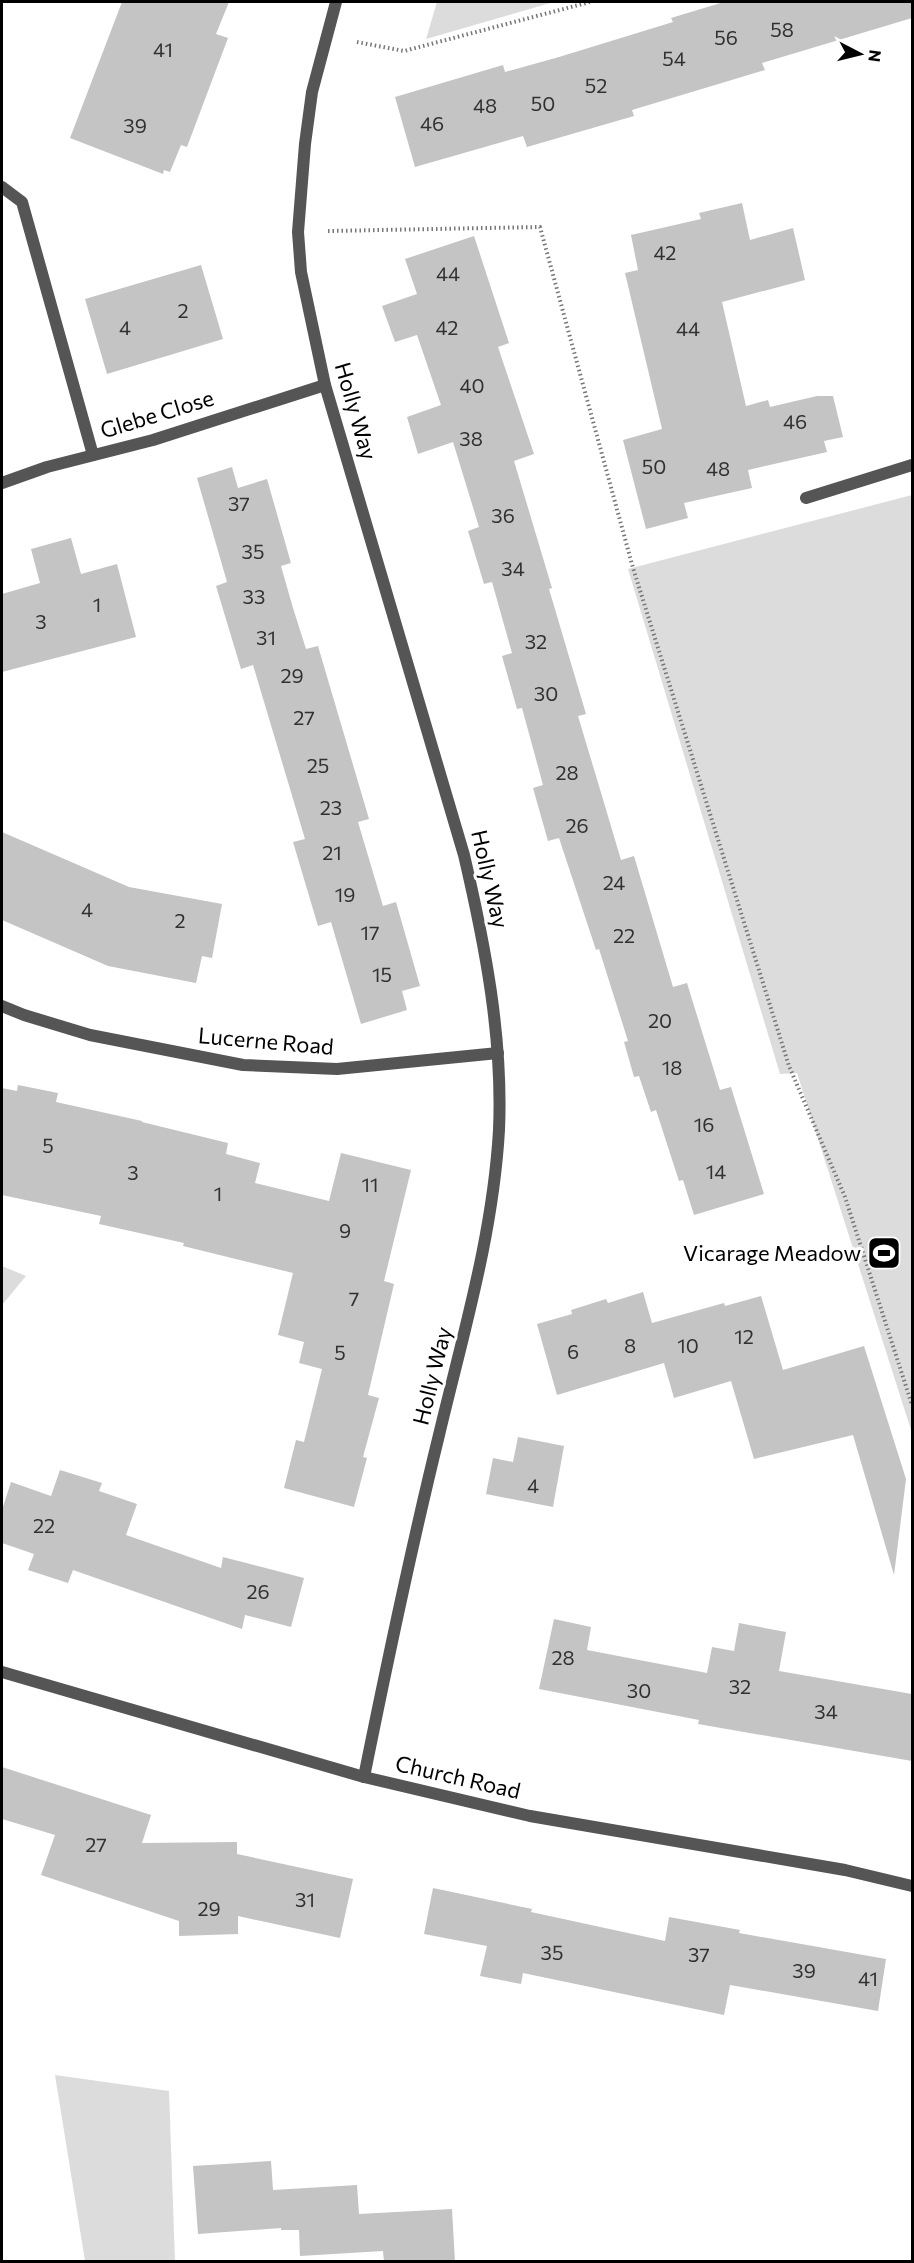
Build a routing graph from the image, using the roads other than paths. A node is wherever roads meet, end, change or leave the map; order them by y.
1 (336, 2) edge
2 (2, 187) edge
3 (325, 385) junction
4 (93, 455) junction
5 (912, 465) edge
6 (2, 483) edge
7 (806, 498) dead end
8 (2, 1006) edge
9 (498, 1053) junction
10 (2, 1672) edge
11 (364, 1777) junction
12 (912, 1886) edge

1 - 3 street, Holly Way
2 - 4 street
3 - 4 street, Glebe Close
3 - 9 street, Holly Way
4 - 6 street, Glebe Close
5 - 7 street
8 - 9 street, Lucerne Road
9 - 11 street, Holly Way
10 - 11 street, Church Road
11 - 12 street, Church Road

